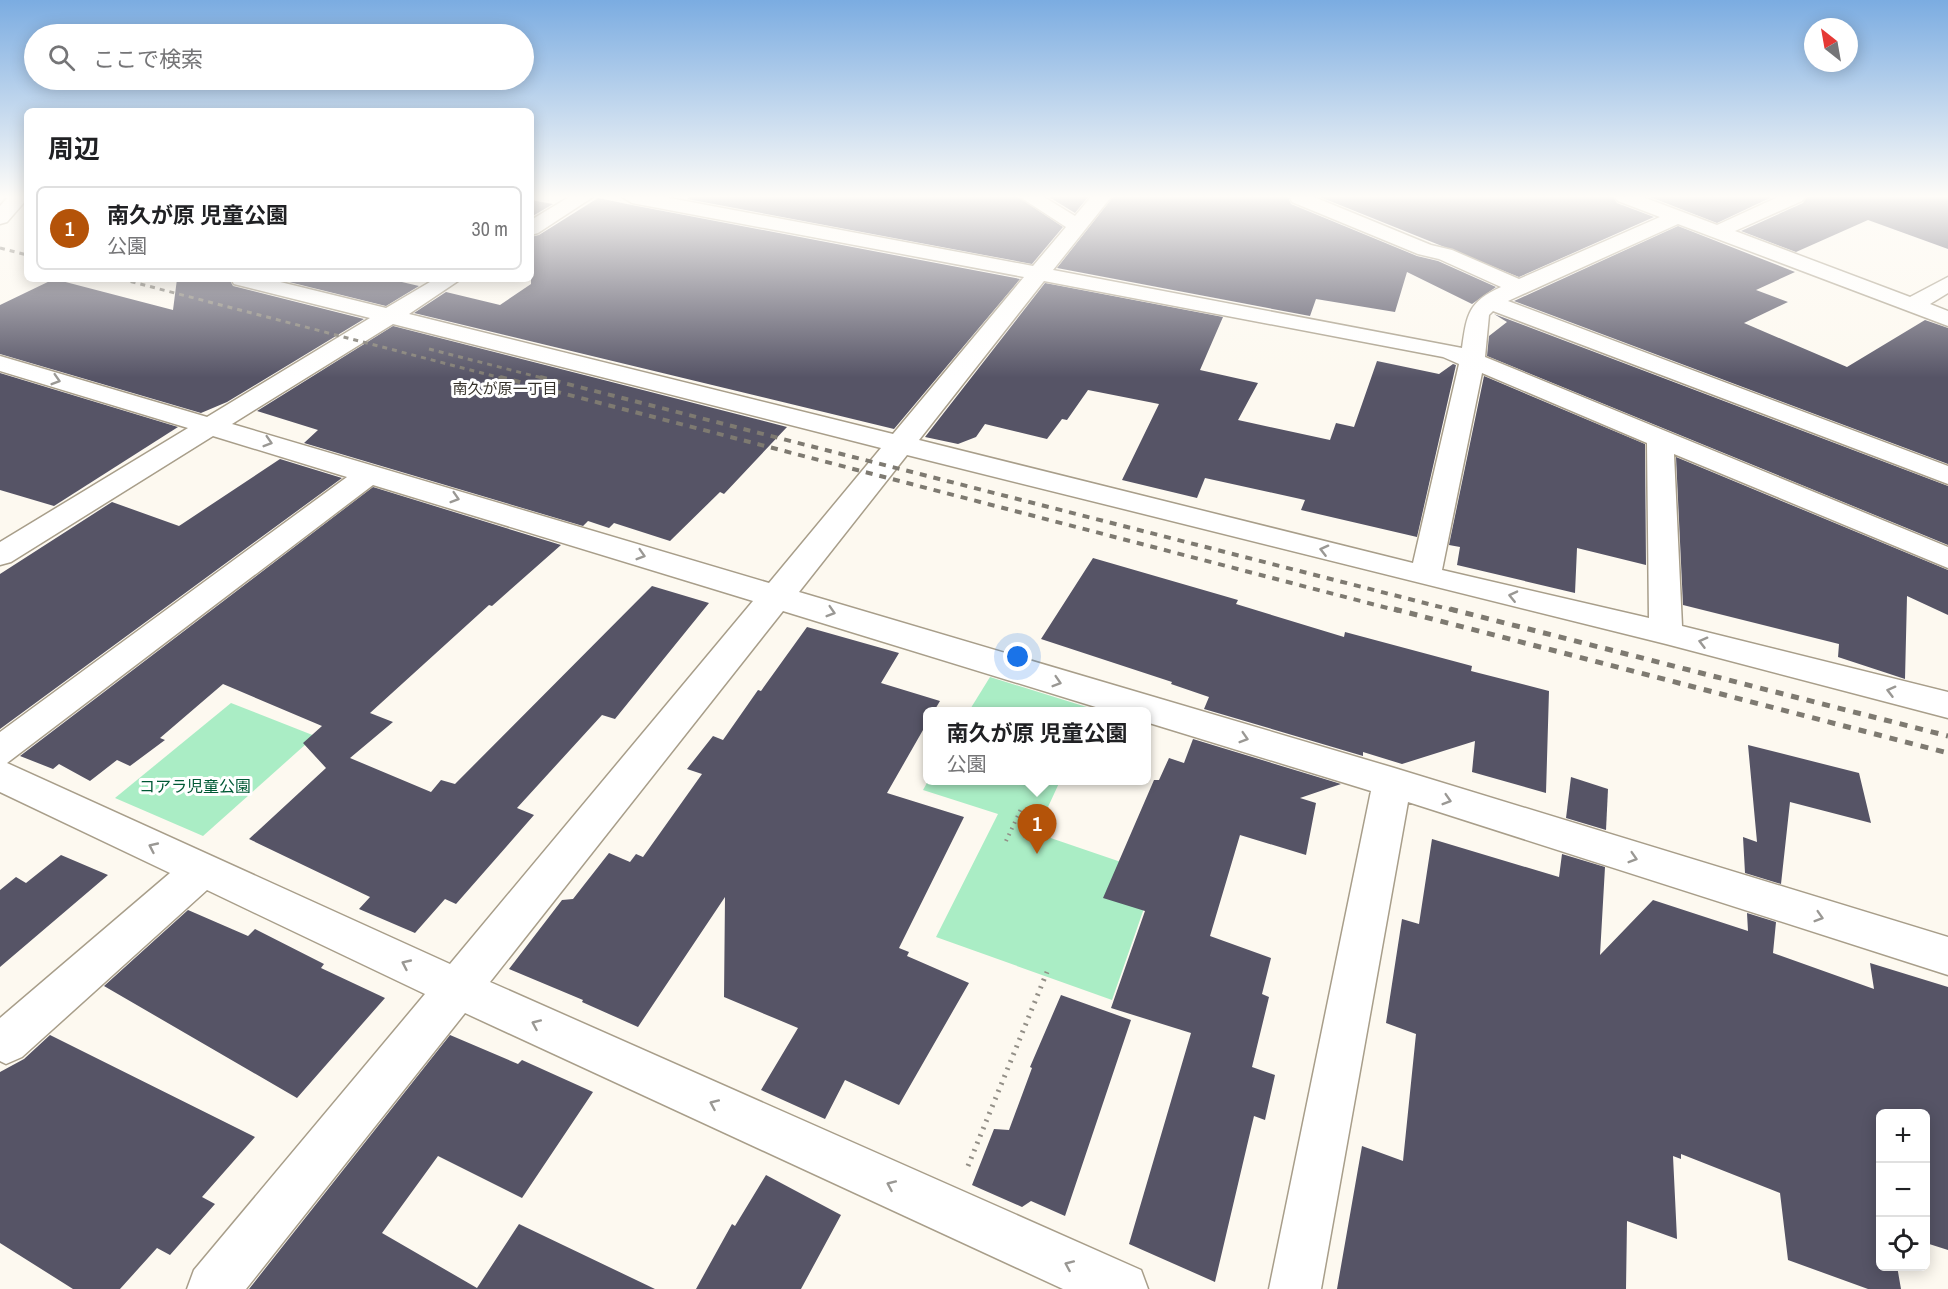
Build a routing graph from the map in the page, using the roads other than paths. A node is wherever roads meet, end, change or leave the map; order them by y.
1 (944, 257) edge
2 (1051, 257) edge
3 (1452, 257) edge
4 (1585, 257) edge
5 (1784, 257) edge
6 (1036, 275) junction
7 (254, 282) edge
8 (445, 282) edge
9 (1948, 284) edge
10 (1519, 286) junction
11 (1488, 301) junction
12 (1912, 305) junction
13 (389, 317) junction
14 (1948, 319) edge
15 (1472, 361) junction
16 (0, 363) edge
17 (212, 425) junction
18 (1660, 439) junction
19 (900, 442) junction
20 (371, 473) junction
21 (1948, 476) edge
22 (0, 555) edge
23 (1948, 558) edge
24 (1425, 576) junction
25 (775, 595) junction
26 (1666, 633) junction
27 (1948, 705) edge
28 (1144, 707) edge
29 (1151, 709) edge
30 (0, 751) edge
31 (0, 775) edge
32 (1391, 782) junction
33 (202, 870) junction
34 (1948, 956) edge
35 (459, 989) junction
36 (6, 1042) dead end
37 (213, 1289) edge
38 (1122, 1289) edge
39 (1295, 1289) edge

1 - 6 street
2 - 6 street
3 - 10 street
4 - 10 street
5 - 12 street
6 - 15 street
6 - 19 street
7 - 13 street
8 - 13 street
9 - 12 street
10 - 11 street
11 - 15 street
11 - 21 street
12 - 14 street
13 - 17 street
13 - 19 street
15 - 18 street
15 - 24 street
16 -> 17 street
17 -> 20 street
17 - 22 street
18 - 23 street
18 - 26 street
24 -> 19 street
19 - 25 street
20 -> 25 street
20 - 30 street
26 -> 24 street
25 -> 28 street
25 - 35 street
27 -> 26 street
29 -> 32 street
33 -> 31 street
32 -> 34 street
32 - 39 street
35 -> 33 street
33 - 36 street
35 - 37 street
38 -> 35 street

